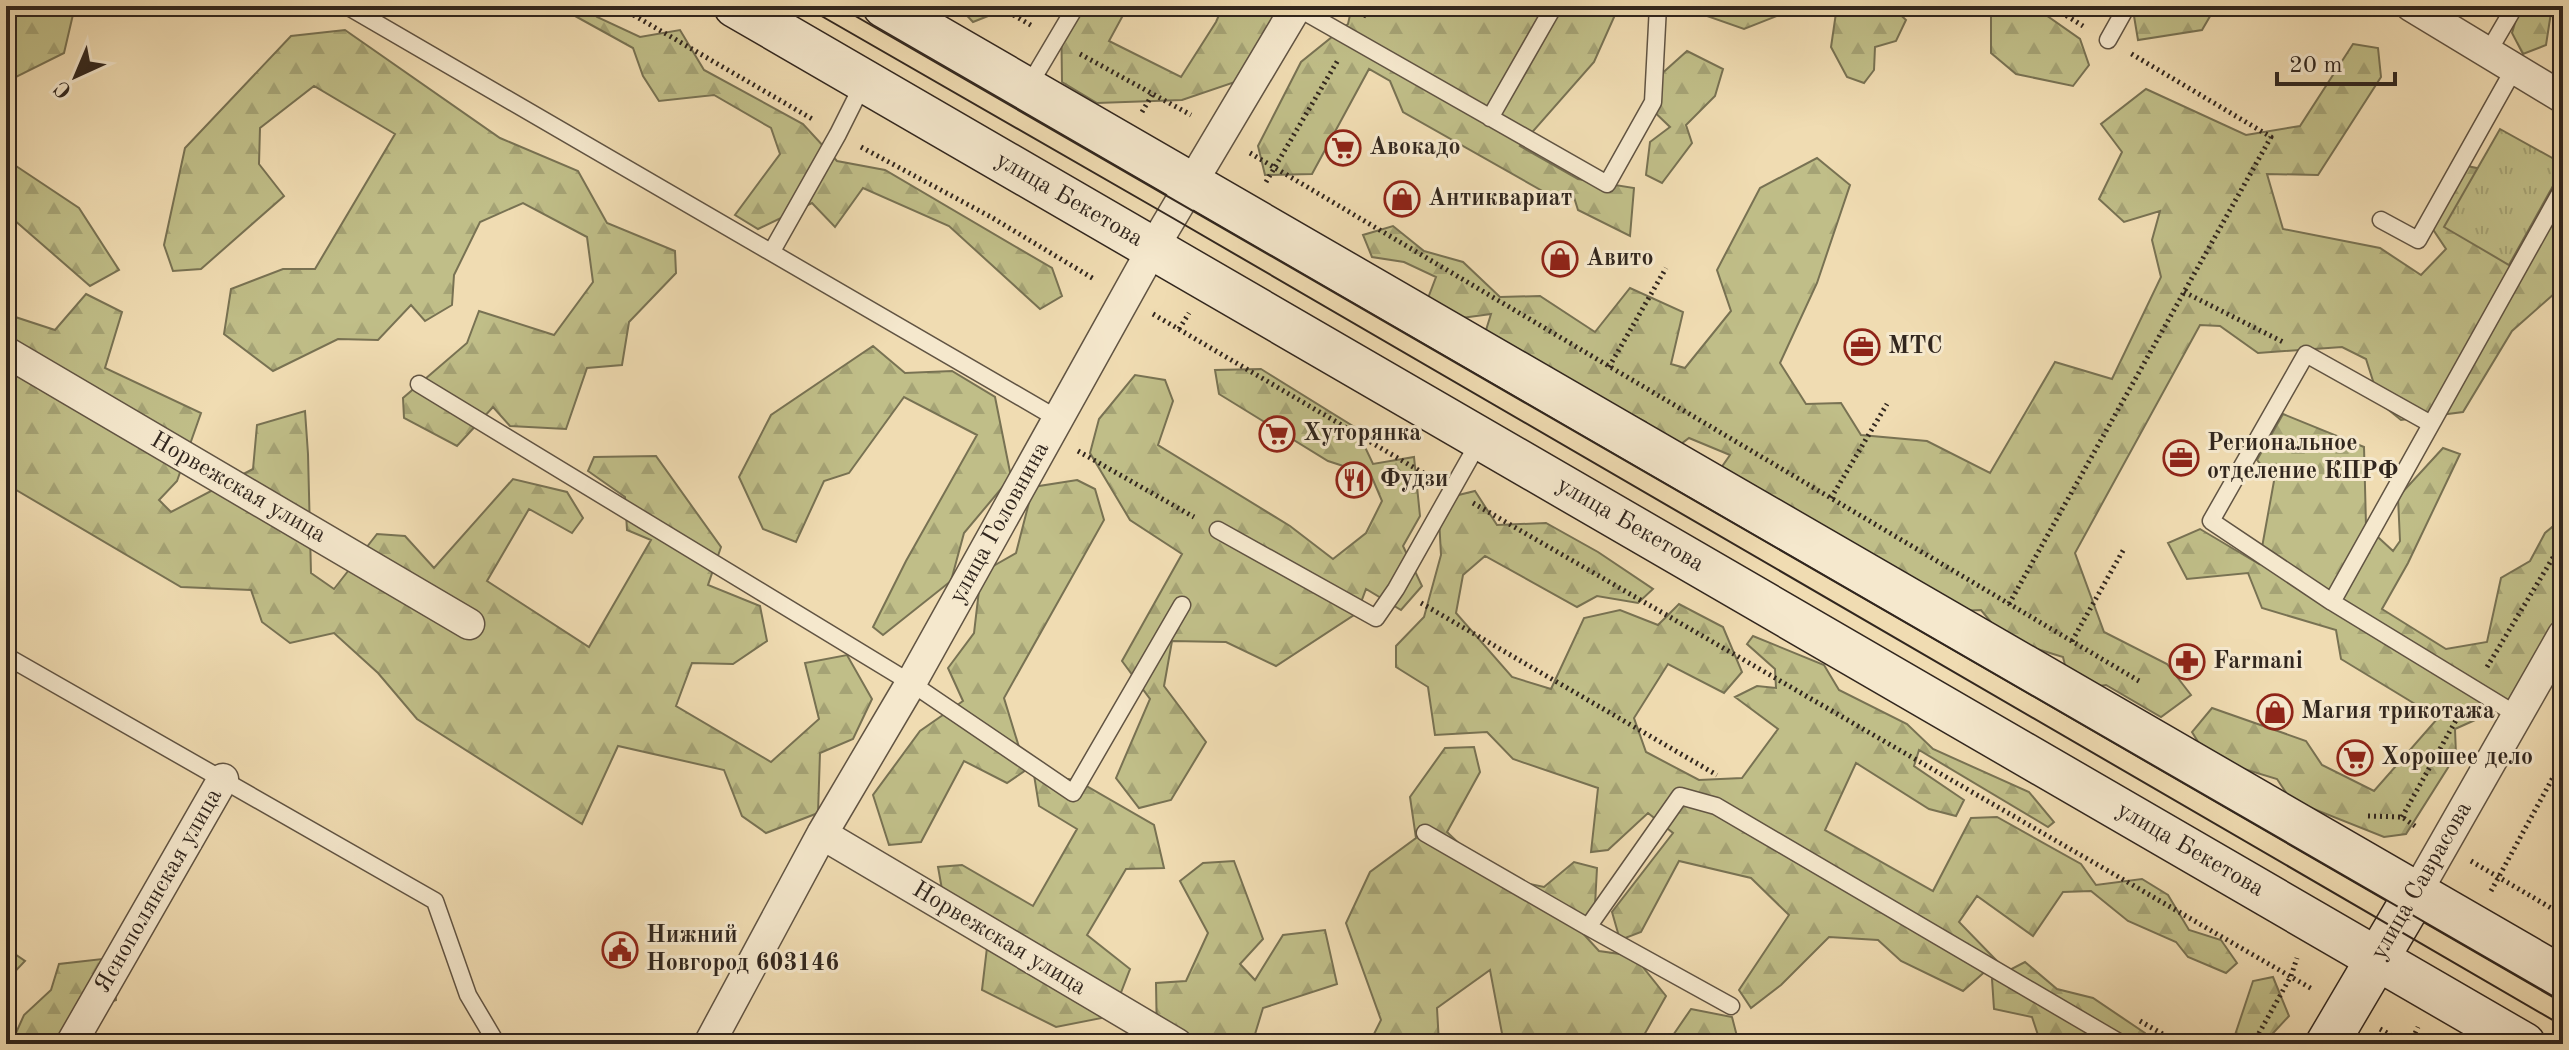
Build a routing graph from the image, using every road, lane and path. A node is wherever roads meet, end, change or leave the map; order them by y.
1 (347, 6) edge
2 (735, 6) edge
3 (884, 6) edge
4 (1076, 6) edge
5 (1369, 6) edge
6 (1554, 6) edge
7 (1658, 6) edge
8 (2051, 6) edge
9 (2127, 6) edge
10 (2411, 6) edge
11 (2515, 6) edge
12 (1297, 7) edge
13 (1350, 38) junction
14 (2108, 40) junction
15 (2487, 54) junction
16 (2514, 69) junction
17 (864, 81) junction
18 (1027, 88) junction
19 (1152, 95) dead end
20 (2563, 98) edge
21 (1196, 118) dead end
22 (1490, 118) junction
23 (1242, 148) dead end
24 (1275, 168) junction
25 (1192, 183) junction
26 (2563, 188) edge
27 (2381, 220) dead end
28 (1153, 248) junction
29 (772, 251) junction
30 (1062, 258) dead end
31 (1666, 268) dead end
32 (1094, 279) dead end
33 (2184, 292) junction
34 (1153, 314) dead end
35 (6, 352) edge
36 (2306, 354) junction
37 (1609, 367) junction
38 (419, 384) dead end
39 (1887, 404) dead end
40 (2431, 424) junction
41 (1053, 427) junction
42 (1480, 438) junction
43 (1452, 491) junction
44 (1831, 498) junction
45 (1218, 530) joint
46 (2125, 547) dead end
47 (2332, 602) junction
48 (2009, 604) junction
49 (1182, 605) dead end
50 (469, 624) dead end
51 (2563, 635) edge
52 (2072, 641) junction
53 (6, 656) edge
54 (2139, 681) dead end
55 (911, 683) junction
56 (2517, 715) junction
57 (2563, 759) edge
58 (223, 779) junction
59 (2366, 816) dead end
60 (2402, 817) dead end
61 (1425, 833) dead end
62 (822, 834) junction
63 (2467, 859) dead end
64 (2497, 877) junction
65 (2416, 893) junction
66 (2563, 915) edge
67 (1588, 927) junction
68 (2301, 946) dead end
69 (2377, 959) junction
70 (2291, 976) junction
71 (2563, 978) edge
72 (2315, 990) dead end
73 (1731, 1006) dead end
74 (2420, 1025) dead end
75 (2376, 1027) dead end
76 (2394, 1037) junction
77 (71, 1044) edge
78 (497, 1044) edge
79 (709, 1044) edge
80 (1177, 1044) edge
81 (2122, 1044) edge
82 (2253, 1044) edge
83 (2327, 1044) edge
84 (2391, 1044) edge
85 (2408, 1044) edge
86 (2524, 1044) edge

1 - 29 lane
2 - 17 main road, улица Бекетова
3 - 18 main road
4 - 18 lane
5 - 13 path
6 - 22 lane
7 - 22 lane
8 - 14 path
9 - 14 lane
10 - 15 street
11 - 15 lane
12 - 13 lane
12 - 25 street, улица Головнина
13 - 22 lane
13 - 24 path
14 - 33 path
15 - 16 street
16 - 20 street
16 - 27 lane
17 - 28 main road, улица Бекетова
17 - 29 lane
18 - 25 main road
19 - 21 path
23 - 24 path
24 - 37 path
25 - 28 street, улица Головнина
25 - 65 main road
26 - 40 lane
28 - 41 street, улица Головнина
28 - 42 main road, улица Бекетова
29 - 41 lane
30 - 32 path
31 - 37 path
33 - 36 path
33 - 48 path
34 - 43 path
35 - 50 street, Норвежская улица
36 - 40 lane
36 - 47 lane
37 - 44 path
38 - 55 lane
39 - 44 path
40 - 47 lane
41 - 45 path
41 - 55 street, улица Головнина
42 - 43 lane
42 - 69 main road, улица Бекетова
43 - 45 lane
43 - 70 path
44 - 48 path
46 - 52 path
47 - 56 lane
48 - 52 path
49 - 55 lane
51 - 56 street, улица Саврасова
52 - 54 path
53 - 58 lane
55 - 62 street, улица Головнина
56 - 65 street, улица Саврасова
57 - 64 path
58 - 77 street, Яснополянская улица
58 - 78 lane
59 - 60 path
61 - 67 lane
62 - 79 street, улица Головнина
62 - 80 street, Норвежская улица
63 - 64 path
64 - 66 path
65 - 69 main road, улица Саврасова
65 - 71 main road
67 - 73 lane
67 - 81 lane
68 - 70 path
69 - 83 main road, улица Саврасова
69 - 86 main road, улица Бекетова
70 - 72 path
70 - 82 path
74 - 85 path
75 - 76 path
76 - 84 path
76 - 85 path

